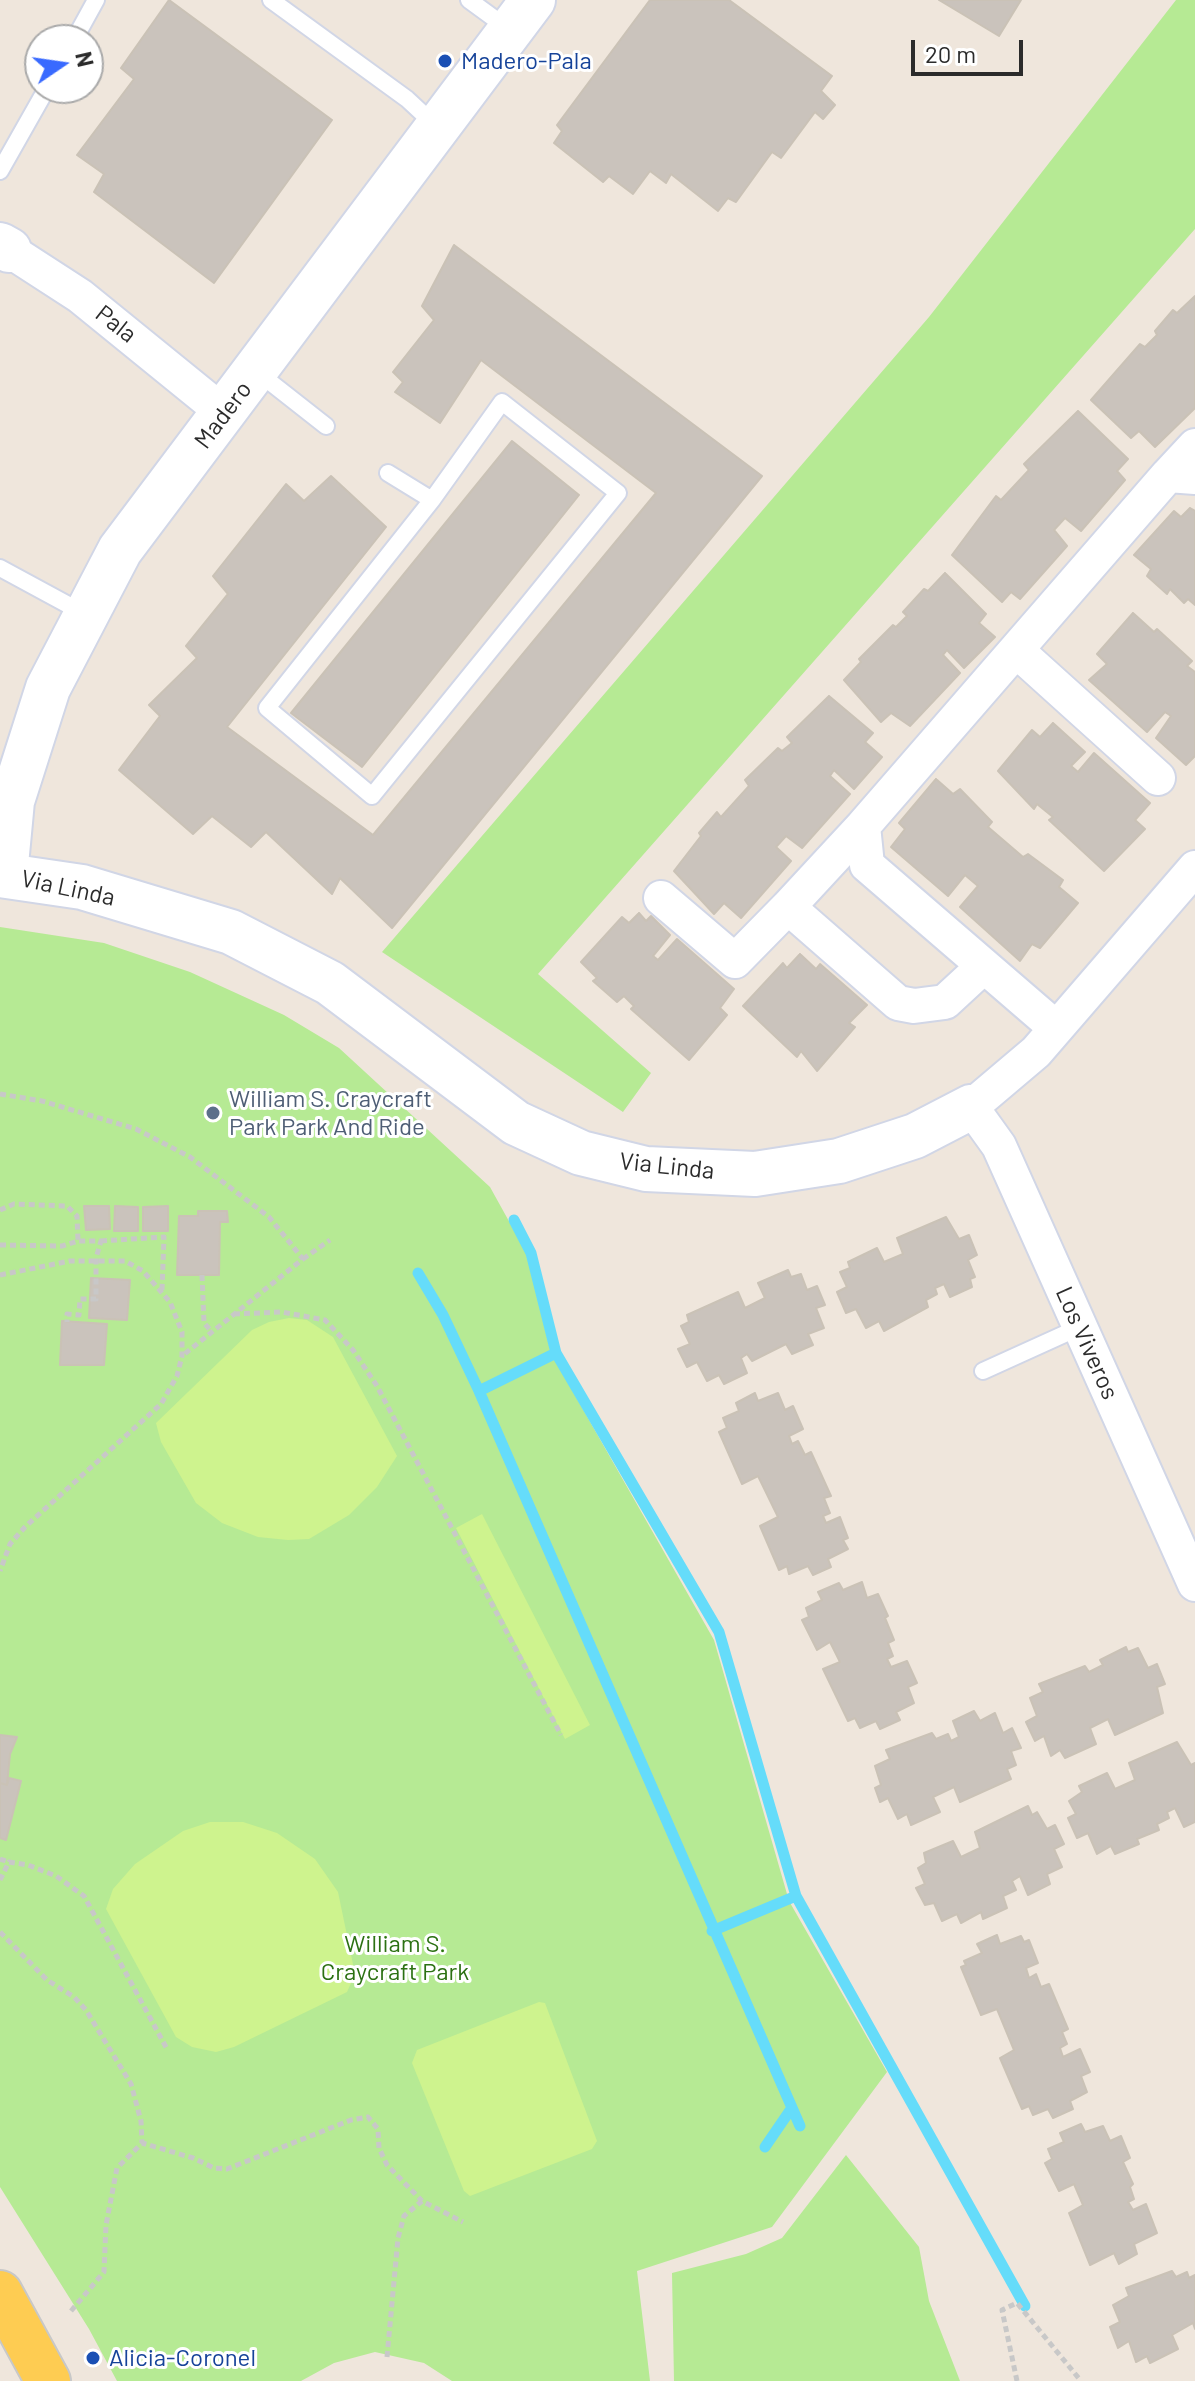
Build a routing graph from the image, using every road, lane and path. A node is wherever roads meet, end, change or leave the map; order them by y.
1 (96, 0) edge
2 (271, 0) edge
3 (469, 0) edge
4 (522, 15) edge
5 (83, 24) edge
6 (38, 104) edge
7 (438, 128) junction
8 (0, 171) edge
9 (5, 247) edge
10 (256, 371) junction
11 (224, 413) junction
12 (326, 426) dead end
13 (1195, 446) edge
14 (388, 473) dead end
15 (1182, 476) edge
16 (432, 500) junction
17 (0, 568) edge
18 (86, 615) junction
19 (1016, 650) junction
20 (1158, 778) dead end
21 (863, 826) junction
22 (1195, 868) edge
23 (2, 875) edge
24 (661, 898) dead end
25 (788, 907) junction
26 (984, 966) junction
27 (1056, 1028) junction
28 (0, 1094) edge
29 (971, 1107) junction
30 (0, 1210) edge
31 (330, 1240) dead end
32 (78, 1241) junction
33 (101, 1241) junction
34 (0, 1245) edge
35 (96, 1258) junction
36 (303, 1259) junction
37 (0, 1275) edge
38 (202, 1275) dead end
39 (162, 1291) junction
40 (234, 1314) junction
41 (67, 1322) dead end
42 (1080, 1327) junction
43 (212, 1332) junction
44 (182, 1356) junction
45 (983, 1371) dead end
46 (0, 1571) edge
47 (1195, 1584) edge
48 (561, 1735) dead end
49 (0, 1859) edge
50 (9, 1862) junction
51 (0, 1880) edge
52 (0, 1932) edge
53 (167, 2049) dead end
54 (142, 2143) junction
55 (422, 2201) junction
56 (463, 2222) dead end
57 (0, 2293) edge
58 (71, 2311) dead end
59 (387, 2357) dead end
60 (48, 2381) edge
61 (1017, 2381) edge
62 (1081, 2381) edge

1 - 5 lane
2 - 7 lane
3 - 4 lane
4 - 7 street, Madero
6 - 8 lane
7 - 10 street, Madero
9 - 11 street, Pala
10 - 11 street, Madero
10 - 12 lane
11 - 18 street, Madero
13 - 15 street
14 - 16 lane
15 - 19 street
16 - 16 lane
17 - 18 lane
18 - 23 street, Madero
19 - 20 street
19 - 21 street
21 - 25 street
21 - 26 street
22 - 27 street, Via Linda
23 - 29 street, Via Linda
24 - 25 street
25 - 26 street
26 - 27 street
27 - 29 street, Via Linda
28 - 36 path
29 - 42 street, Los Viveros
30 - 32 path
31 - 36 path
32 - 33 path
32 - 34 path
33 - 35 path
33 - 39 path
35 - 37 path
35 - 39 path
35 - 41 path
36 - 40 path
38 - 43 path
39 - 44 path
40 - 43 path
40 - 48 path
42 - 45 lane
42 - 47 street, Los Viveros
43 - 44 path
44 - 46 path
49 - 50 path
50 - 51 path
50 - 53 path
52 - 54 path
54 - 55 path
54 - 58 path
55 - 56 path
55 - 59 path
57 - 60 main road
61 - 62 path

